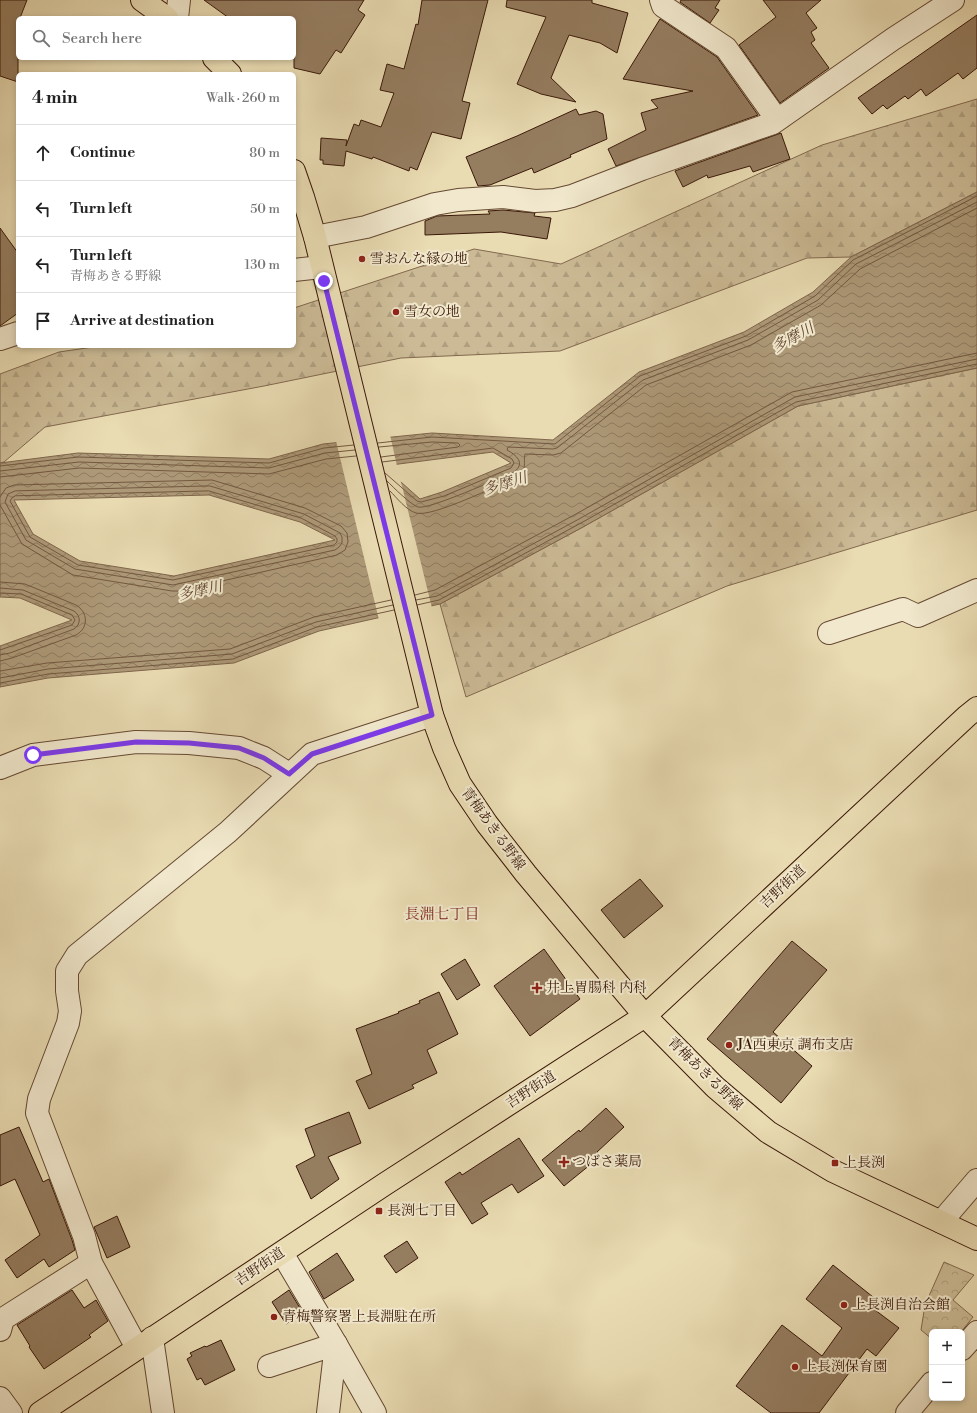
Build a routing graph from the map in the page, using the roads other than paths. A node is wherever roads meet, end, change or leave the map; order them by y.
1 (142, 0) edge
2 (179, 0) edge
3 (661, 0) edge
4 (954, 0) edge
5 (164, 16) edge
6 (177, 16) edge
7 (216, 60) edge
8 (228, 72) edge
9 (781, 117) junction
10 (296, 177) edge
11 (314, 237) junction
12 (296, 270) edge
13 (324, 277) junction
14 (16, 334) edge
15 (0, 339) edge
16 (977, 590) edge
17 (830, 633) dead end
18 (977, 708) edge
19 (432, 715) junction
20 (0, 768) edge
21 (289, 774) junction
22 (646, 1016) junction
23 (977, 1180) edge
24 (941, 1222) junction
25 (977, 1238) edge
26 (282, 1253) junction
27 (91, 1263) junction
28 (0, 1330) edge
29 (977, 1332) edge
30 (145, 1343) junction
31 (336, 1344) junction
32 (965, 1346) edge
33 (269, 1366) dead end
34 (929, 1387) edge
35 (0, 1398) edge
36 (11, 1413) edge
37 (40, 1413) edge
38 (163, 1413) edge
39 (328, 1413) edge
40 (375, 1413) edge
41 (907, 1413) edge

1 - 5 main road
2 - 6 street
3 - 9 street
4 - 9 street
7 - 8 main road
9 - 11 street
10 - 11 main road, 青梅あきる野線
11 - 13 main road, 青梅あきる野線
12 - 13 street
13 - 19 main road, 青梅あきる野線
14 - 15 street
16 - 17 street
18 - 22 main road, 吉野街道
19 - 21 street
19 - 22 main road, 青梅あきる野線
20 - 21 street
21 - 27 street
22 - 24 main road, 青梅あきる野線
22 - 26 main road, 吉野街道
23 - 24 street
24 - 25 main road, 青梅あきる野線
26 - 30 main road, 吉野街道
26 - 31 street
27 - 28 street
27 - 30 street
29 - 32 street
30 - 37 main road, 吉野街道
30 - 38 street
31 - 33 street
31 - 39 street
31 - 40 street
34 - 41 street
35 - 36 street

